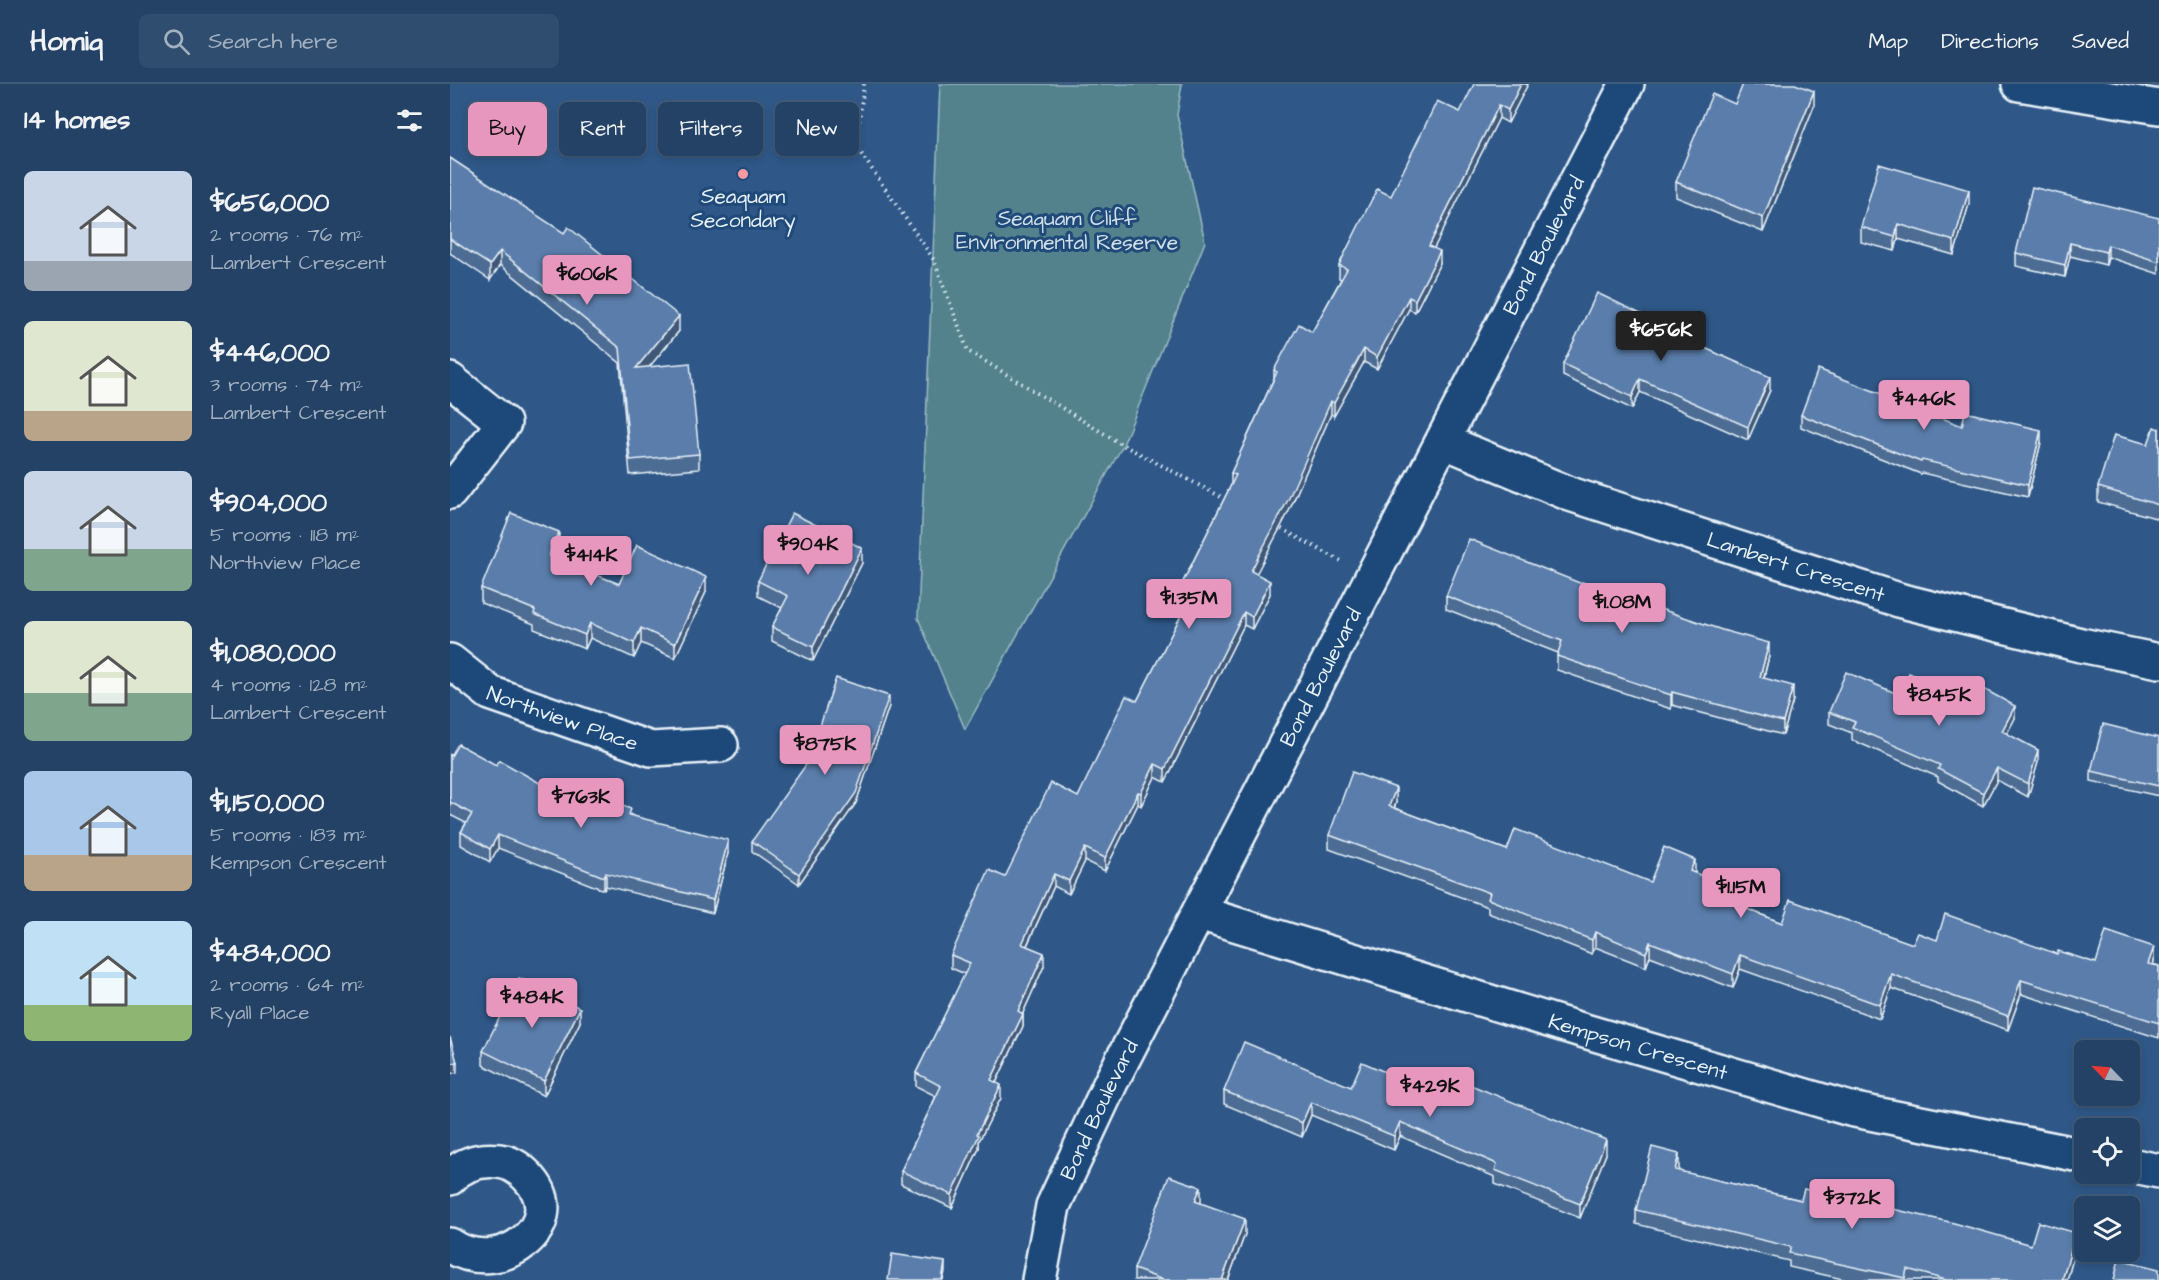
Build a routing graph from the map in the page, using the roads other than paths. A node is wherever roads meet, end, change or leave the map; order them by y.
1 (1627, 84) edge
2 (2019, 84) edge
3 (2159, 107) edge
4 (450, 380) edge
5 (1443, 441) junction
6 (450, 492) edge
7 (450, 661) edge
8 (2159, 661) edge
9 (721, 745) dead end
10 (1199, 913) junction
11 (2074, 1154) edge
12 (2140, 1167) edge
13 (2159, 1171) edge
14 (450, 1178) edge
15 (450, 1245) edge
16 (503, 1271) edge
17 (1039, 1280) edge

1 - 5 street, Bond Boulevard
2 - 3 street
4 - 6 street
5 - 8 street, Lambert Crescent
5 - 10 street, Bond Boulevard
7 - 9 street, Northview Place
10 - 11 street, Kempson Crescent
10 - 17 street, Bond Boulevard
12 - 13 street
14 - 16 street
15 - 16 street

